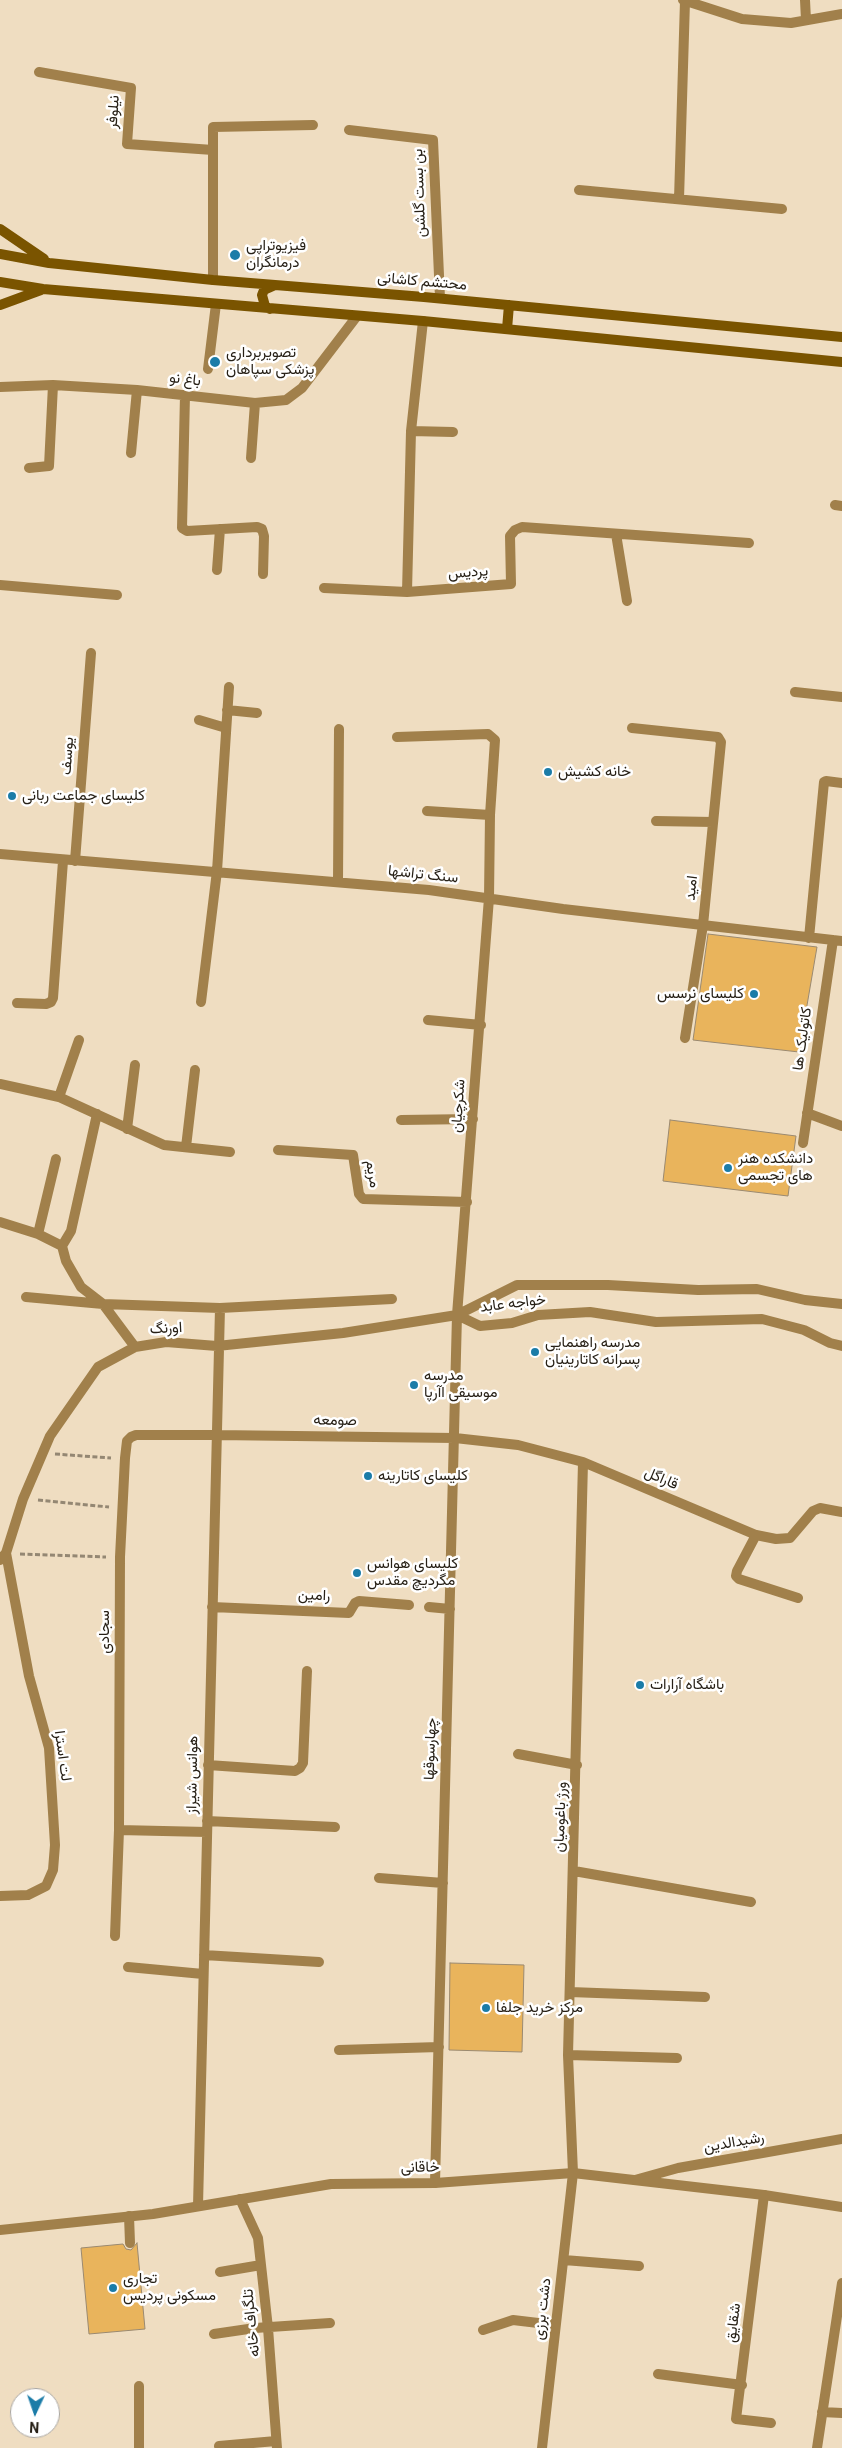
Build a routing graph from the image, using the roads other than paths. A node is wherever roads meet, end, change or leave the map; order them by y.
1 (684, 0) edge
2 (805, 0) edge
3 (842, 14) edge
4 (806, 20) junction
5 (40, 72) dead end
6 (313, 125) dead end
7 (349, 130) dead end
8 (213, 150) junction
9 (579, 190) dead end
10 (679, 199) junction
11 (782, 209) dead end
12 (0, 229) edge
13 (0, 254) edge
14 (49, 263) junction
15 (213, 280) junction
16 (0, 282) edge
17 (274, 286) junction
18 (43, 289) junction
19 (440, 298) junction
20 (0, 304) edge
21 (216, 304) junction
22 (509, 305) junction
23 (270, 309) junction
24 (357, 316) junction
25 (423, 321) junction
26 (507, 329) junction
27 (842, 337) edge
28 (842, 362) edge
29 (208, 369) dead end
30 (54, 385) junction
31 (0, 387) edge
32 (137, 390) junction
33 (185, 395) junction
34 (255, 403) junction
35 (411, 431) junction
36 (453, 432) dead end
37 (131, 453) dead end
38 (251, 458) dead end
39 (29, 468) dead end
40 (220, 529) junction
41 (616, 534) junction
42 (749, 544) dead end
43 (217, 570) dead end
44 (263, 574) dead end
45 (0, 585) edge
46 (324, 588) dead end
47 (407, 592) junction
48 (116, 595) dead end
49 (627, 601) dead end
50 (91, 653) dead end
51 (229, 687) dead end
52 (795, 692) dead end
53 (842, 697) edge
54 (227, 710) junction
55 (257, 713) dead end
56 (199, 720) dead end
57 (226, 728) junction
58 (632, 728) dead end
59 (339, 729) dead end
60 (397, 737) dead end
61 (842, 783) edge
62 (427, 811) dead end
63 (490, 815) junction
64 (656, 821) dead end
65 (714, 822) junction
66 (0, 854) edge
67 (64, 861) junction
68 (75, 861) junction
69 (217, 872) junction
70 (338, 882) junction
71 (490, 898) junction
72 (703, 925) junction
73 (809, 938) junction
74 (837, 941) edge
75 (201, 1002) dead end
76 (18, 1003) dead end
77 (428, 1020) dead end
78 (481, 1025) junction
79 (685, 1038) dead end
80 (79, 1040) dead end
81 (135, 1065) dead end
82 (195, 1070) dead end
83 (0, 1084) edge
84 (59, 1097) junction
85 (807, 1113) junction
86 (97, 1114) junction
87 (474, 1119) junction
88 (402, 1120) dead end
89 (842, 1126) edge
90 (127, 1129) junction
91 (803, 1143) dead end
92 (186, 1147) junction
93 (278, 1150) dead end
94 (230, 1152) dead end
95 (56, 1159) dead end
96 (467, 1202) junction
97 (0, 1222) edge
98 (38, 1234) junction
99 (62, 1246) junction
100 (26, 1296) dead end
101 (392, 1299) dead end
102 (103, 1304) junction
103 (842, 1304) edge
104 (220, 1308) junction
105 (457, 1315) junction
106 (217, 1346) junction
107 (842, 1346) edge
108 (135, 1347) junction
109 (216, 1435) junction
110 (131, 1437) joint
111 (455, 1438) junction
112 (583, 1462) junction
113 (842, 1512) edge
114 (756, 1535) junction
115 (3, 1557) edge
116 (798, 1598) dead end
117 (409, 1605) dead end
118 (212, 1607) junction
119 (429, 1607) dead end
120 (450, 1608) junction
121 (307, 1672) dead end
122 (518, 1754) dead end
123 (208, 1765) junction
124 (577, 1765) junction
125 (207, 1826) junction
126 (335, 1826) dead end
127 (118, 1830) junction
128 (574, 1871) junction
129 (379, 1878) dead end
130 (443, 1883) junction
131 (0, 1896) edge
132 (751, 1902) dead end
133 (114, 1936) dead end
134 (204, 1955) junction
135 (319, 1962) dead end
136 (128, 1967) dead end
137 (203, 1974) junction
138 (570, 1992) junction
139 (705, 1997) dead end
140 (439, 2047) junction
141 (339, 2050) dead end
142 (568, 2055) junction
143 (677, 2058) dead end
144 (842, 2139) edge
145 (573, 2173) junction
146 (633, 2180) junction
147 (435, 2183) junction
148 (764, 2195) junction
149 (240, 2199) junction
150 (198, 2206) junction
151 (842, 2207) edge
152 (129, 2216) junction
153 (0, 2230) edge
154 (130, 2243) dead end
155 (564, 2260) junction
156 (261, 2265) junction
157 (639, 2266) dead end
158 (220, 2272) dead end
159 (842, 2282) edge
160 (330, 2323) dead end
161 (555, 2325) junction
162 (268, 2328) junction
163 (483, 2330) dead end
164 (214, 2334) dead end
165 (658, 2374) dead end
166 (742, 2385) junction
167 (139, 2386) dead end
168 (822, 2412) junction
169 (842, 2413) edge
170 (771, 2423) dead end
171 (277, 2444) edge
172 (219, 2446) dead end
173 (139, 2448) edge
174 (542, 2448) edge
175 (817, 2448) edge

1 - 4 street
1 - 10 street
2 - 4 street
3 - 4 street
5 - 8 street, نیلوفر
6 - 8 street
7 - 19 street, بن بست گلشن
8 - 15 street
9 - 10 street
10 - 11 street
12 - 14 main road
13 - 14 main road, محتشم کاشانی
14 - 15 main road, محتشم کاشانی
15 - 17 main road, محتشم کاشانی
16 - 18 main road
17 - 19 main road, محتشم کاشانی
17 - 23 main road
18 - 20 main road
18 - 21 main road
19 - 22 main road, محتشم کاشانی
21 - 23 main road
21 - 29 street
22 - 26 main road
22 - 27 main road, محتشم کاشانی
23 - 24 main road
24 - 25 main road
24 - 34 street, باغ نو
25 - 26 main road
25 - 35 street
26 - 28 main road
30 - 31 street, باغ نو
30 - 32 street, باغ نو
30 - 39 street
32 - 33 street, باغ نو
32 - 37 street
33 - 34 street, باغ نو
33 - 40 street
34 - 38 street
35 - 36 street
35 - 47 street
40 - 43 street
40 - 44 street
41 - 42 street, پردیس
41 - 47 street, پردیس
41 - 49 street
45 - 48 street
46 - 47 street
50 - 68 street, یوسف
51 - 54 street
52 - 53 street
54 - 55 street
54 - 57 street
56 - 57 street
57 - 69 street
58 - 65 street, امید
59 - 70 street
60 - 63 street, شکرچیان
61 - 73 street
62 - 63 street
63 - 71 street, شکرچیان
64 - 65 street
65 - 72 street, امید
66 - 67 street, سنگ تراشها
67 - 68 street, سنگ تراشها
67 - 76 street
68 - 69 street, سنگ تراشها
69 - 70 street, سنگ تراشها
69 - 75 street
70 - 71 street, سنگ تراشها
71 - 72 street, سنگ تراشها
71 - 78 street, شکرچیان
72 - 73 street, سنگ تراشها
72 - 79 street, امید
73 - 74 street, سنگ تراشها
74 - 85 street, کاتولیک ها
77 - 78 street
78 - 87 street, شکرچیان
80 - 84 street
81 - 90 street
82 - 92 street
83 - 84 street
84 - 86 street
85 - 89 street
85 - 91 street, کاتولیک ها
86 - 90 street
86 - 99 street
87 - 88 street
87 - 96 street, شکرچیان
90 - 92 street
92 - 94 street
93 - 96 street, مریم
95 - 98 street
96 - 105 street, شکرچیان
97 - 98 street
98 - 99 street
99 - 102 street
100 - 102 street
101 - 104 street
102 - 104 street
102 - 108 street
103 - 105 street, خواجه عابد
104 - 106 street, هوانس شیراز
105 - 106 street, اورنگ
105 - 107 street, خواجه عابد
105 - 111 street, چهارسوقها
106 - 108 street, اورنگ
106 - 109 street, هوانس شیراز
108 - 115 street, اورنگ
109 - 110 street, صومعه
109 - 111 street, صومعه
109 - 118 street, هوانس شیراز
110 - 127 street, سجادی
111 - 112 street, قاراگل
111 - 120 street, چهارسوقها
112 - 114 street, قاراگل
112 - 124 street, ورژ باغومیان
113 - 114 street, قاراگل
114 - 116 street
115 - 131 street, لت استرا
117 - 118 street, رامین
118 - 123 street, هوانس شیراز
119 - 120 street
120 - 130 street, چهارسوقها
121 - 123 street
122 - 124 street
123 - 125 street, هوانس شیراز
124 - 128 street, ورژ باغومیان
125 - 126 street
125 - 127 street
125 - 134 street, هوانس شیراز
127 - 133 street, سجادی
128 - 132 street
128 - 138 street, ورژ باغومیان
129 - 130 street
130 - 140 street, چهارسوقها
134 - 135 street
134 - 137 street, هوانس شیراز
136 - 137 street
137 - 150 street, هوانس شیراز
138 - 139 street
138 - 142 street, ورژ باغومیان
140 - 141 street
140 - 147 street, چهارسوقها
142 - 143 street
142 - 145 street, ورژ باغومیان
144 - 146 street, رشیدالدین
145 - 146 street, خاقانی
145 - 147 street, خاقانی
145 - 155 street, دشت برزی
146 - 148 street, خاقانی
147 - 149 street, خاقانی
148 - 151 street, خاقانی
148 - 166 street, شقایق
149 - 150 street, خاقانی
149 - 156 street, تلگراف خانه
150 - 152 street, خاقانی
152 - 153 street, خاقانی
152 - 154 street
155 - 157 street
155 - 161 street, دشت برزی
156 - 158 street
156 - 162 street, تلگراف خانه
159 - 168 street
160 - 162 street
161 - 163 street
161 - 174 street, دشت برزی
162 - 164 street
162 - 171 street, تلگراف خانه
165 - 166 street
166 - 170 street, شقایق
167 - 173 street
168 - 169 street
168 - 175 street
171 - 172 street

